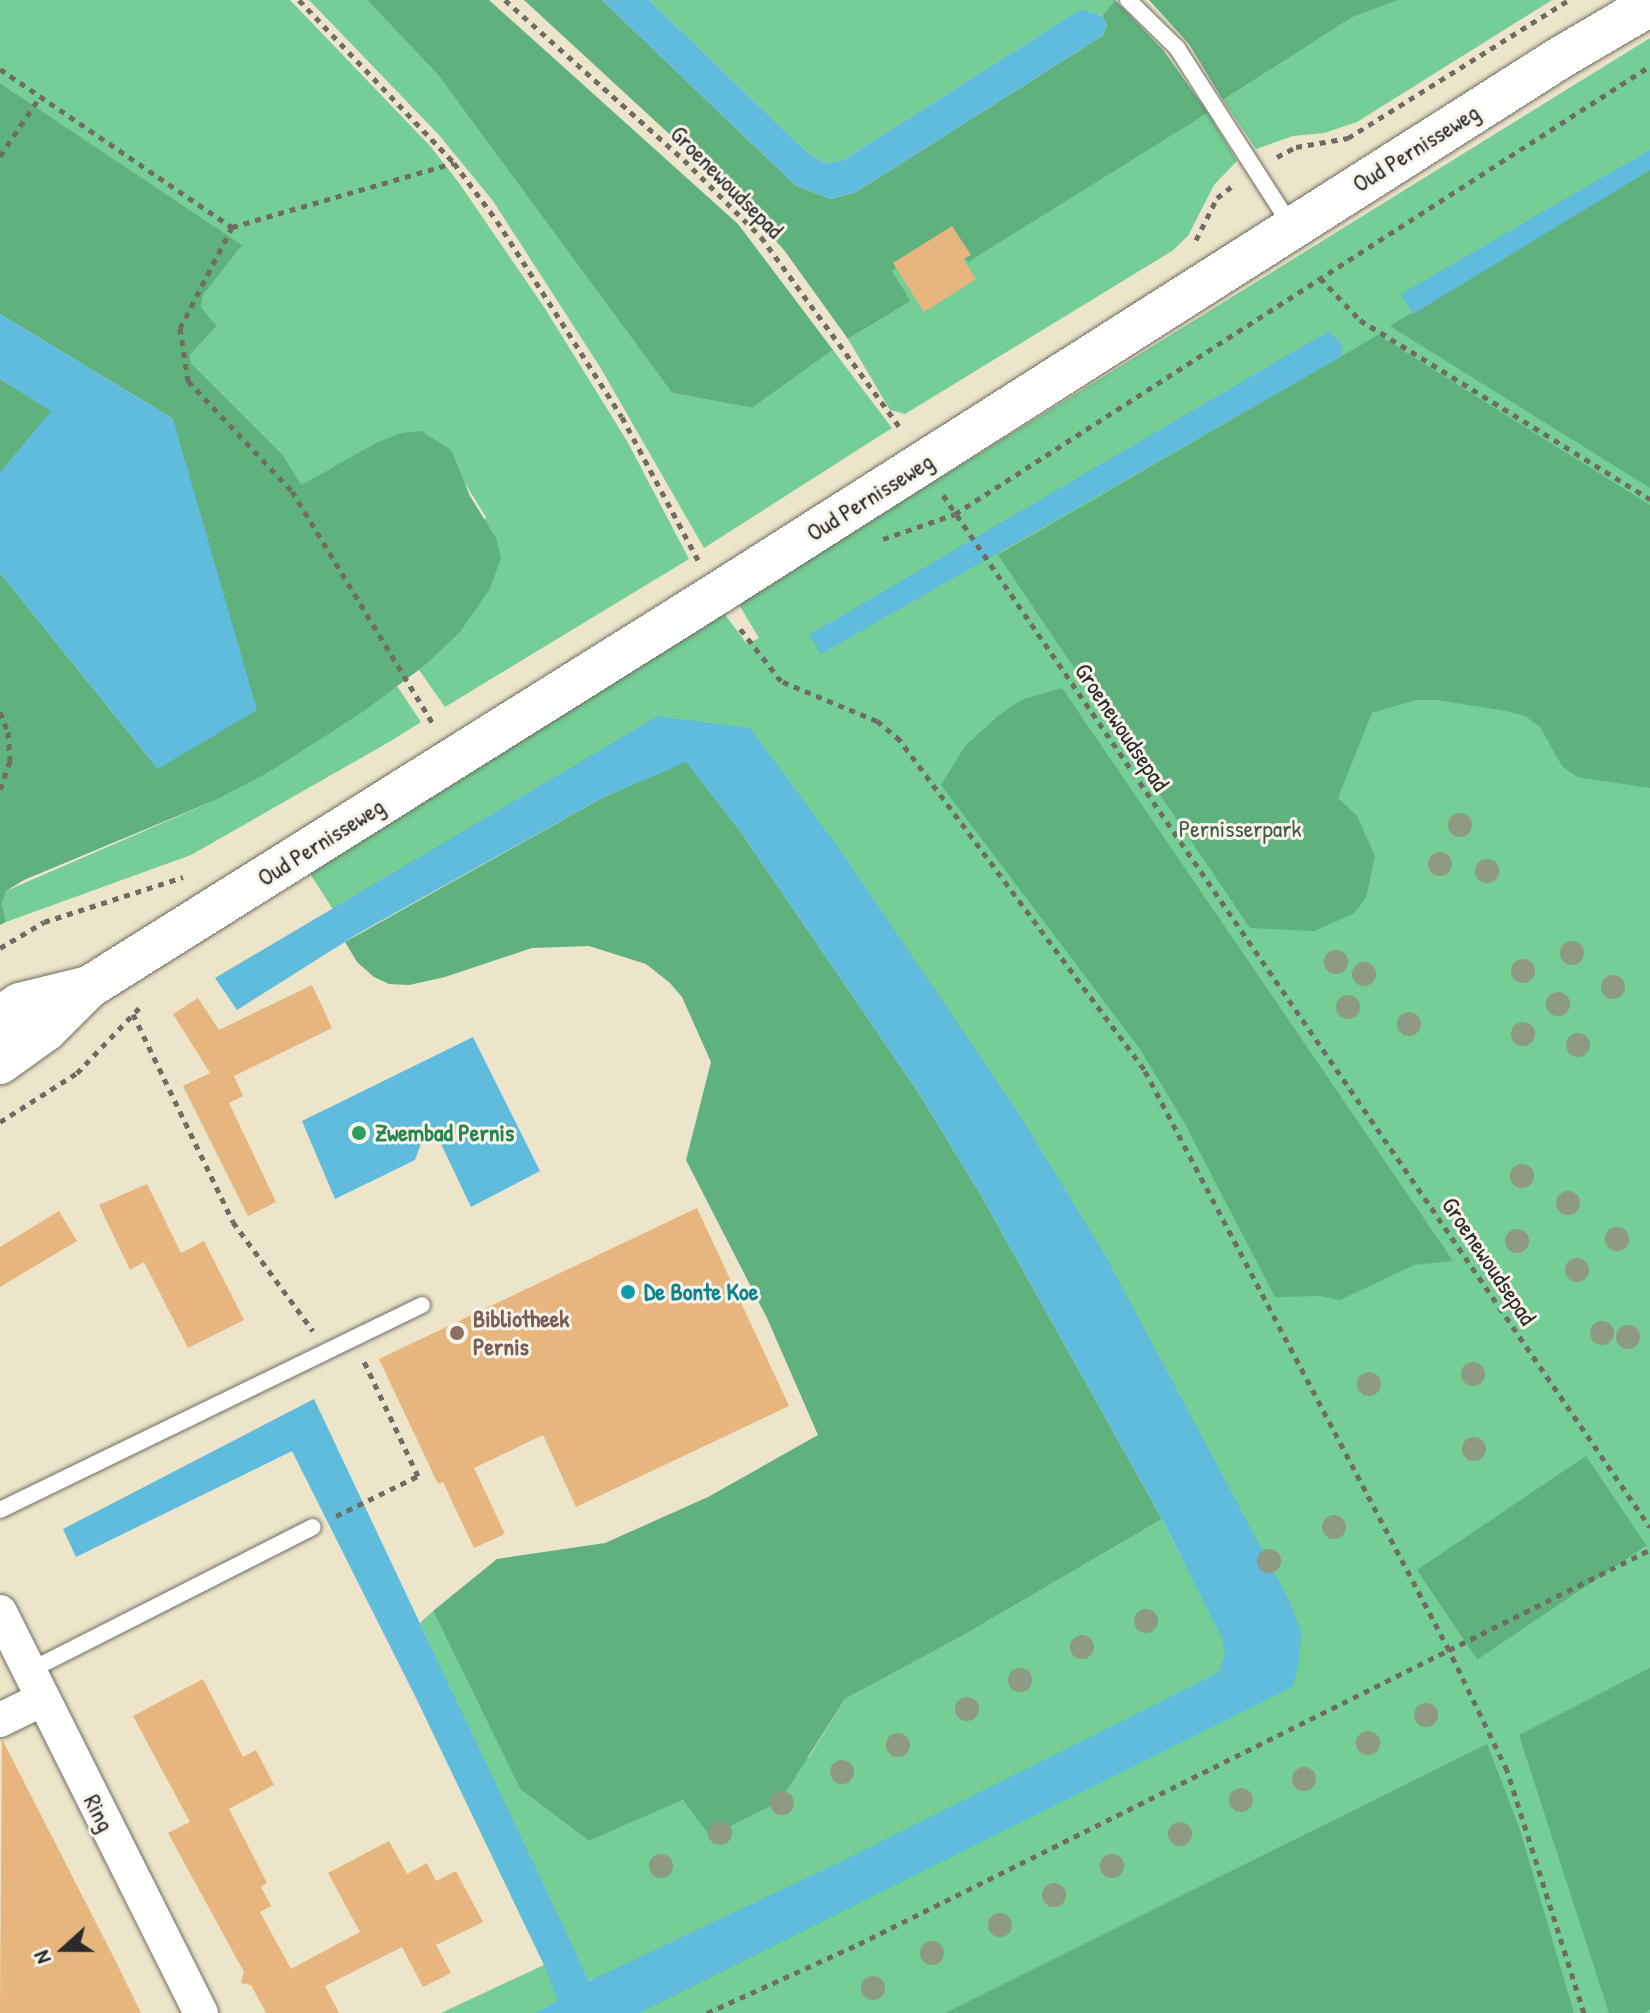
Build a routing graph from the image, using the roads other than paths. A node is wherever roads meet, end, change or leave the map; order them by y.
1 (1128, 0) edge
2 (1650, 5) edge
3 (1292, 227) junction
4 (89, 987) junction
5 (0, 1017) edge
6 (0, 1063) edge
7 (422, 1305) dead end
8 (0, 1510) edge
9 (313, 1527) road end
10 (0, 1612) edge
11 (35, 1686) junction
12 (0, 1720) edge
13 (201, 2013) edge

1 - 3 lane
2 - 3 street, Oud Pernisseweg
3 - 4 street, Oud Pernisseweg
4 - 5 street, Oud Pernisseweg
4 - 6 street, Oud Pernisseweg
7 - 8 lane
9 - 11 lane
10 - 11 street, Ring
11 - 12 street
11 - 13 street, Ring

